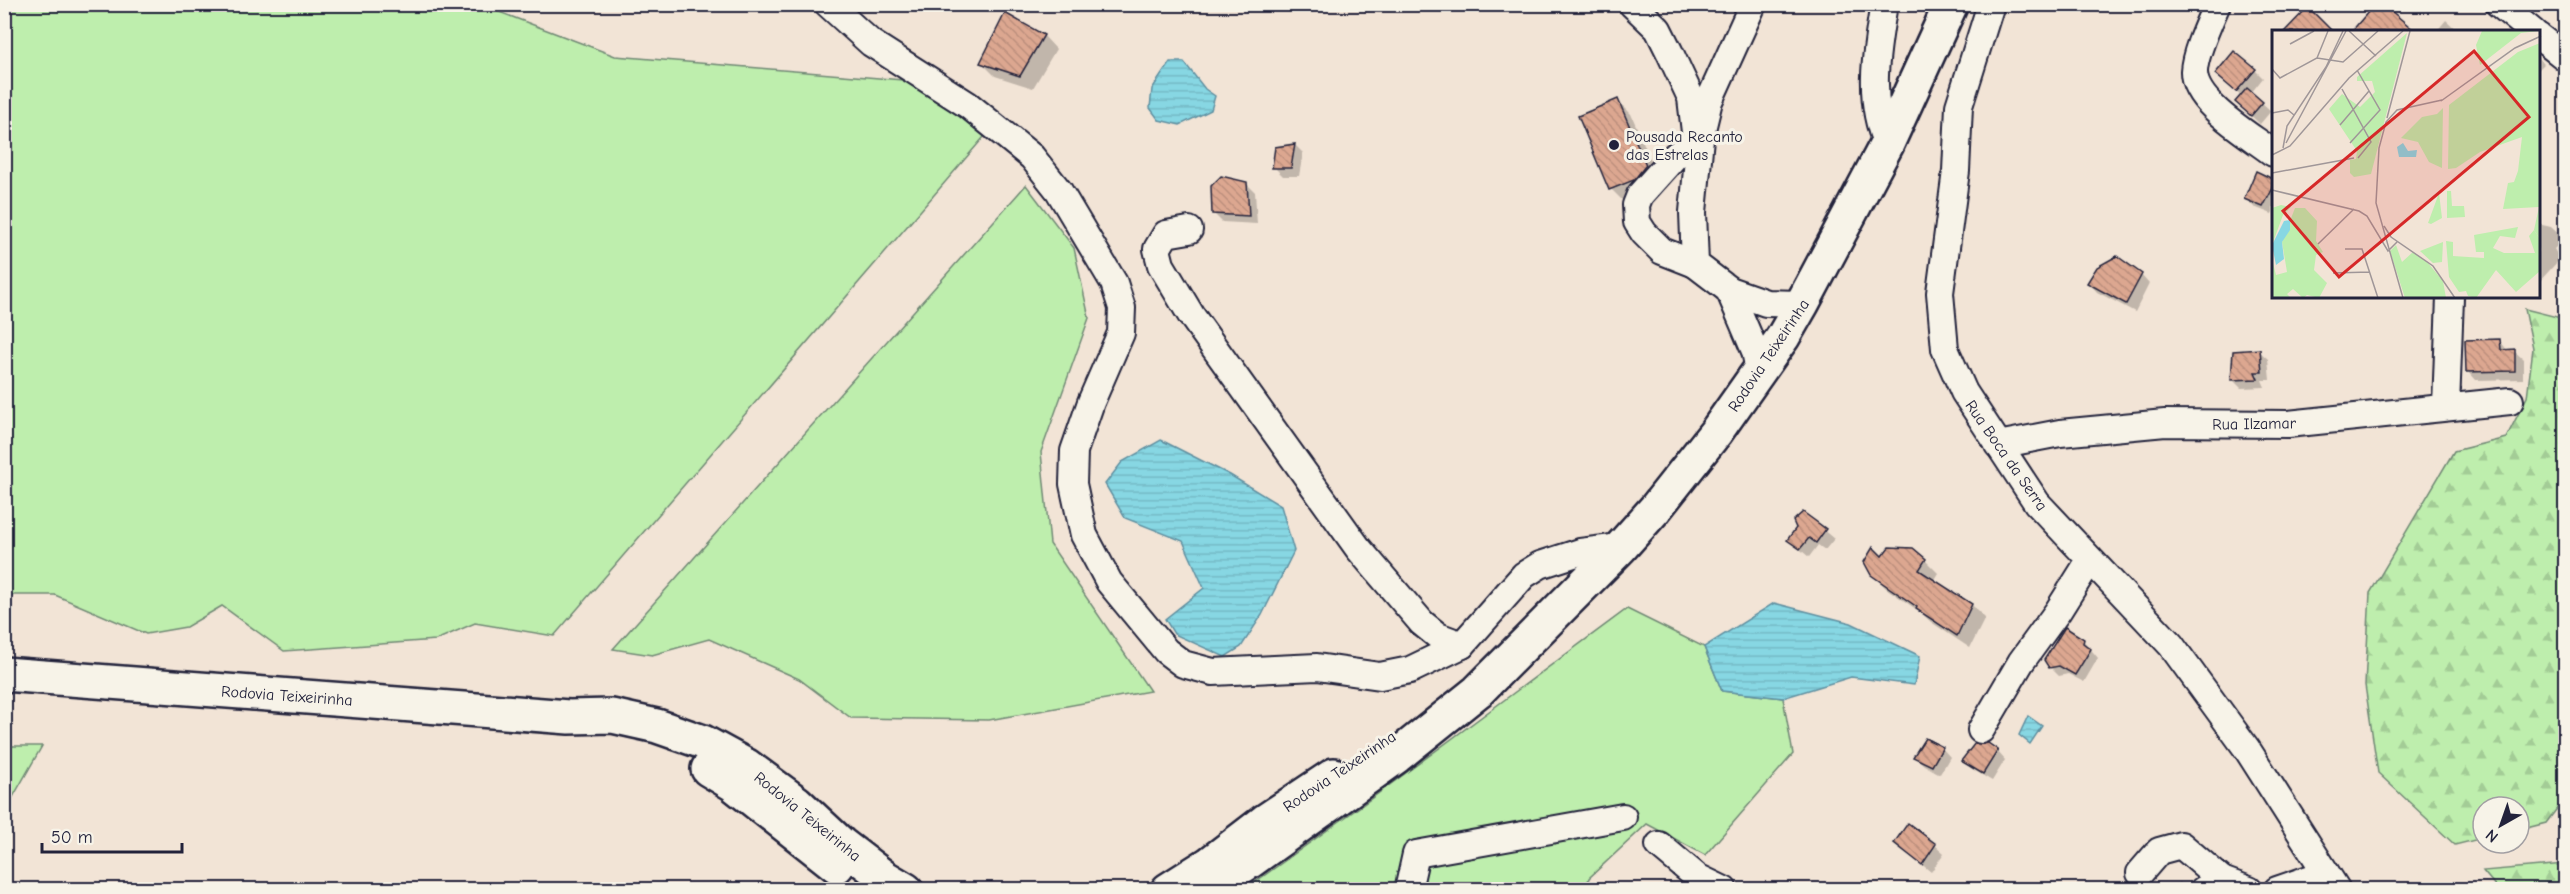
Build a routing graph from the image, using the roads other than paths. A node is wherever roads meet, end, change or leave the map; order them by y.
1 (828, 4) edge
2 (1632, 4) edge
3 (1753, 4) edge
4 (1884, 4) edge
5 (1951, 4) edge
6 (1991, 4) edge
7 (2217, 4) edge
8 (2499, 4) edge
9 (2531, 30) edge
10 (2540, 38) edge
11 (2565, 58) edge
12 (1700, 138) junction
13 (1887, 144) junction
14 (2272, 152) edge
15 (1189, 230) dead end
16 (1695, 264) junction
17 (1729, 290) junction
18 (2450, 302) edge
19 (1802, 304) junction
20 (1759, 370) junction
21 (2510, 401) dead end
22 (2446, 407) junction
23 (1998, 445) junction
24 (1621, 547) junction
25 (2090, 560) junction
26 (1462, 645) junction
27 (1512, 655) junction
28 (4, 674) edge
29 (569, 717) junction
30 (1981, 730) dead end
31 (1623, 817) dead end
32 (1659, 845) dead end
33 (2140, 873) dead end
34 (2331, 881) edge
35 (2213, 885) edge
36 (869, 890) edge
37 (906, 890) edge
38 (1168, 890) edge
39 (1206, 890) edge
40 (1408, 890) edge
41 (1724, 890) edge
42 (2249, 890) edge
43 (2277, 890) edge

1 - 26 street
2 - 12 street
3 - 12 street
4 - 13 street
5 - 13 main road, Rodovia Teixeirinha
6 - 23 street, Rua Boca da Serra
7 - 14 street
8 - 9 street
10 - 11 street
12 - 16 street
12 - 16 street
13 - 19 main road, Rodovia Teixeirinha
15 - 26 street
16 - 17 street
17 - 19 street
17 - 20 street
18 - 22 street
19 - 20 main road, Rodovia Teixeirinha
20 - 24 main road, Rodovia Teixeirinha
21 - 22 street, Rua Ilzamar
22 - 23 street, Rua Ilzamar
23 - 25 street, Rua Boca da Serra
24 - 26 street
24 - 27 main road, Rodovia Teixeirinha
25 - 30 street
25 - 34 street, Rua Boca da Serra
27 - 38 main road, Rodovia Teixeirinha
27 - 39 main road, Rodovia Teixeirinha
28 - 29 main road, Rodovia Teixeirinha
29 - 36 main road, Rodovia Teixeirinha
29 - 37 main road, Rodovia Teixeirinha
31 - 40 street
32 - 41 street
33 - 35 street
34 - 43 street
35 - 42 street

